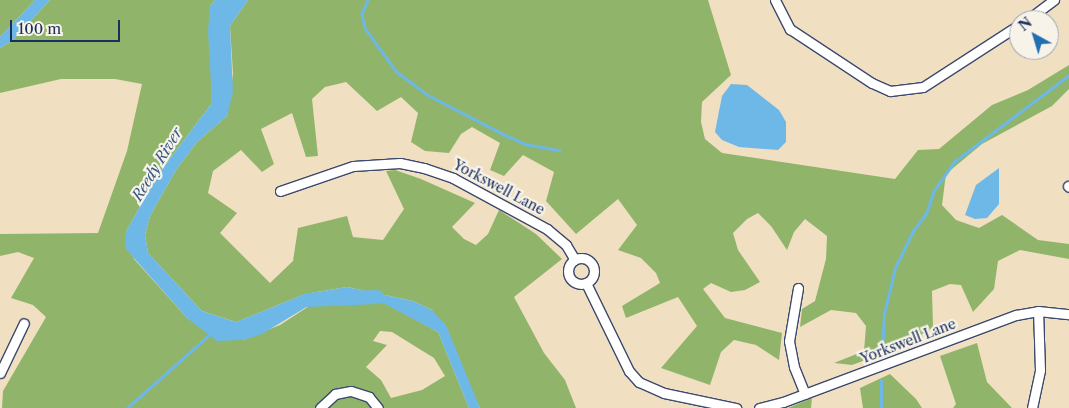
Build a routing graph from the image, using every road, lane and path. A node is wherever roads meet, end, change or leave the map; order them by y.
1 (775, 0) edge
2 (1054, 0) edge
3 (1040, 10) edge
4 (1009, 31) edge
5 (280, 191) dead end
6 (575, 260) junction
7 (586, 283) junction
8 (798, 288) dead end
9 (1038, 311) junction
10 (1069, 314) edge
11 (24, 323) dead end
12 (0, 373) edge
13 (805, 394) junction
14 (320, 408) edge
15 (378, 408) edge
16 (736, 408) edge
17 (759, 408) edge
18 (1032, 408) edge

1 - 4 street
2 - 3 street
5 - 6 street, Yorkswell Lane
6 - 7 street
6 - 7 street
7 - 16 street
8 - 13 street
9 - 10 street, Yorkswell Lane
9 - 13 street, Yorkswell Lane
9 - 18 street
11 - 12 street
13 - 17 street, Yorkswell Lane
14 - 15 street

